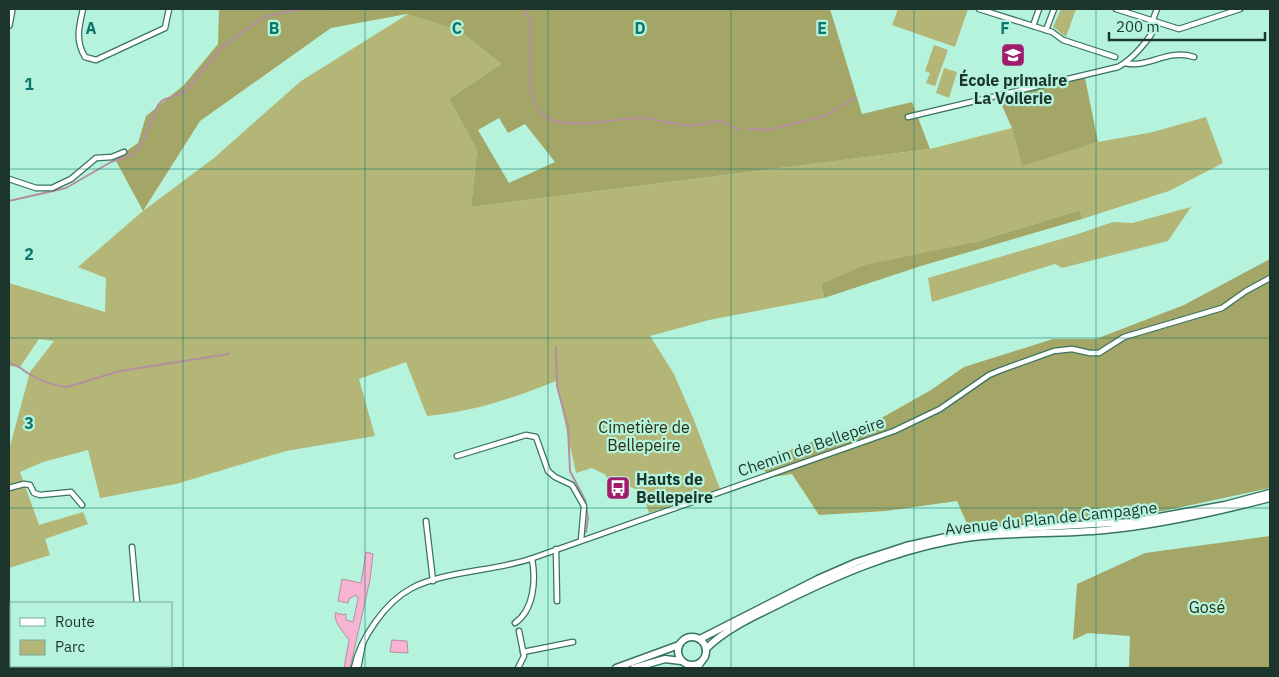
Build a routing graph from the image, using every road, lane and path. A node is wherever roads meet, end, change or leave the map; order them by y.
1 (12, 9) edge
2 (83, 9) edge
3 (169, 9) edge
4 (979, 9) edge
5 (1040, 9) edge
6 (1054, 9) edge
7 (1116, 9) edge
8 (1156, 9) edge
9 (1240, 9) edge
10 (1155, 23) junction
11 (9, 26) edge
12 (1033, 26) junction
13 (1046, 30) junction
14 (1114, 57) dead end
15 (1194, 57) dead end
16 (1125, 63) junction
17 (908, 117) dead end
18 (124, 152) dead end
19 (9, 179) edge
20 (1270, 278) edge
21 (457, 456) dead end
22 (9, 488) edge
23 (1270, 493) edge
24 (1270, 498) edge
25 (82, 505) dead end
26 (426, 521) dead end
27 (581, 540) junction
28 (132, 546) dead end
29 (556, 549) junction
30 (532, 559) junction
31 (433, 581) junction
32 (557, 601) dead end
33 (137, 602) edge
34 (515, 624) dead end
35 (519, 631) dead end
36 (700, 639) junction
37 (363, 642) junction
38 (573, 642) dead end
39 (679, 645) junction
40 (706, 649) junction
41 (524, 652) junction
42 (681, 661) junction
43 (702, 662) junction
44 (691, 667) edge
45 (354, 668) edge
46 (358, 668) edge
47 (518, 668) edge
48 (616, 668) edge
49 (634, 668) edge
50 (698, 668) edge

1 - 11 street
2 - 3 street
4 - 12 street
5 - 12 street
6 - 13 street
7 - 10 street
8 - 10 street
9 - 10 street
10 - 16 street
12 - 13 street
13 - 14 street
15 - 16 street
16 - 17 street
18 - 19 street
20 - 27 street, Chemin de Bellepeire
21 - 27 street
22 - 25 street
23 - 36 main road, Avenue du Plan de Campagne
24 - 40 main road, Avenue du Plan de Campagne
26 - 31 street
27 - 29 street, Chemin de Bellepeire
28 - 33 street
29 - 30 street, Chemin de Bellepeire
29 - 32 street
30 - 31 street, Chemin de Bellepeire
30 - 34 street
31 - 37 street, Chemin de Bellepeire
35 - 41 street
36 - 39 main road
36 - 40 main road
37 - 45 street, Chemin de Bellepeire
37 - 46 street, Chemin de Bellepeire
38 - 41 street
39 - 42 main road
39 - 48 main road
40 - 43 main road
41 - 47 street
42 - 44 main road
42 - 49 main road
43 - 44 main road
43 - 50 street

